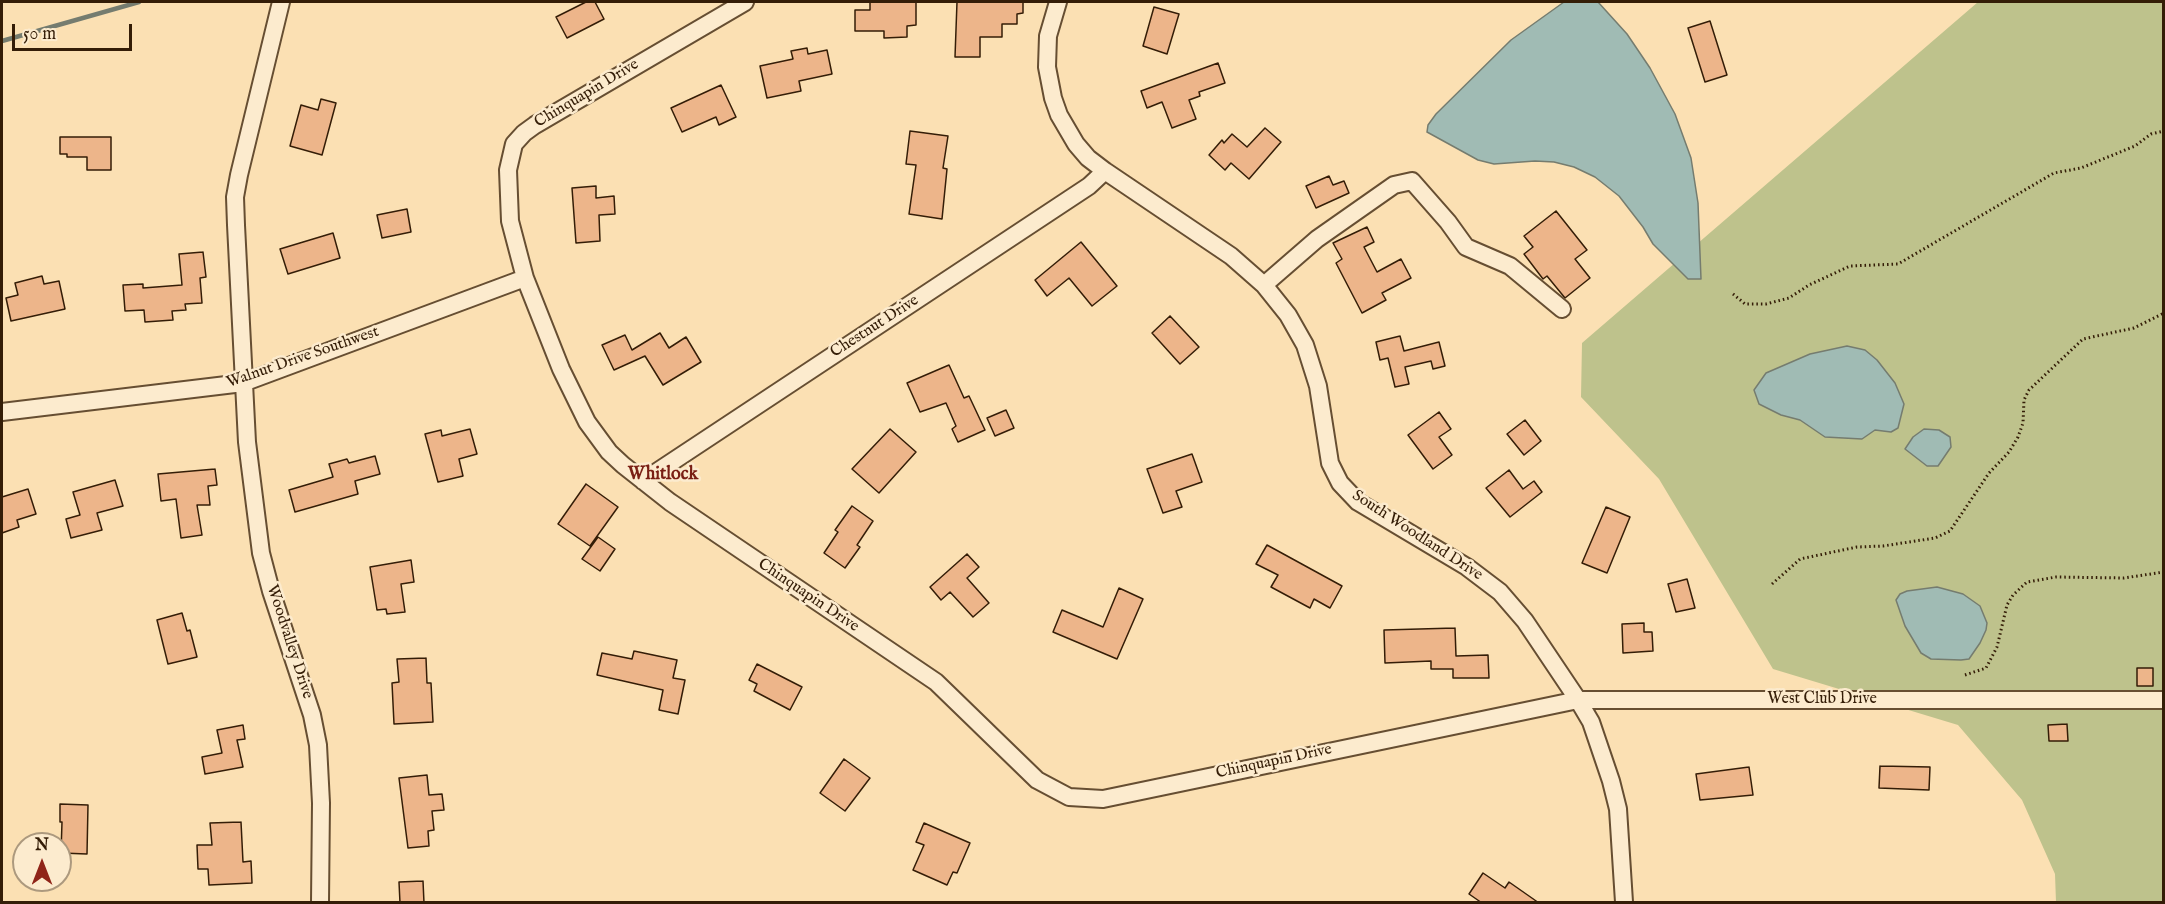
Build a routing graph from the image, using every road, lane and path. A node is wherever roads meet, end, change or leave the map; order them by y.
1 (281, 2) edge
2 (745, 2) edge
3 (1058, 2) edge
4 (2163, 131) edge
5 (1105, 171) junction
6 (525, 278) junction
7 (1264, 285) junction
8 (1733, 294) dead end
9 (1562, 309) dead end
10 (2163, 313) edge
11 (243, 383) junction
12 (2, 412) edge
13 (643, 481) junction
14 (2163, 572) edge
15 (1772, 584) dead end
16 (1965, 675) dead end
17 (1578, 700) junction
18 (2163, 700) edge
19 (320, 903) edge
20 (1624, 903) edge

1 - 11 street, Woodvalley Drive
2 - 6 street, Chinquapin Drive
3 - 5 street, South Woodland Drive
4 - 8 path
5 - 7 street, South Woodland Drive
5 - 13 street, Chestnut Drive
6 - 11 street, Walnut Drive Southwest
6 - 13 street, Chinquapin Drive
7 - 9 street
7 - 17 street, South Woodland Drive
10 - 15 path
11 - 12 street, Walnut Drive Southwest
11 - 19 street, Woodvalley Drive
13 - 17 street, Chinquapin Drive
14 - 16 path
17 - 18 street, West Club Drive
17 - 20 street, South Woodland Drive

